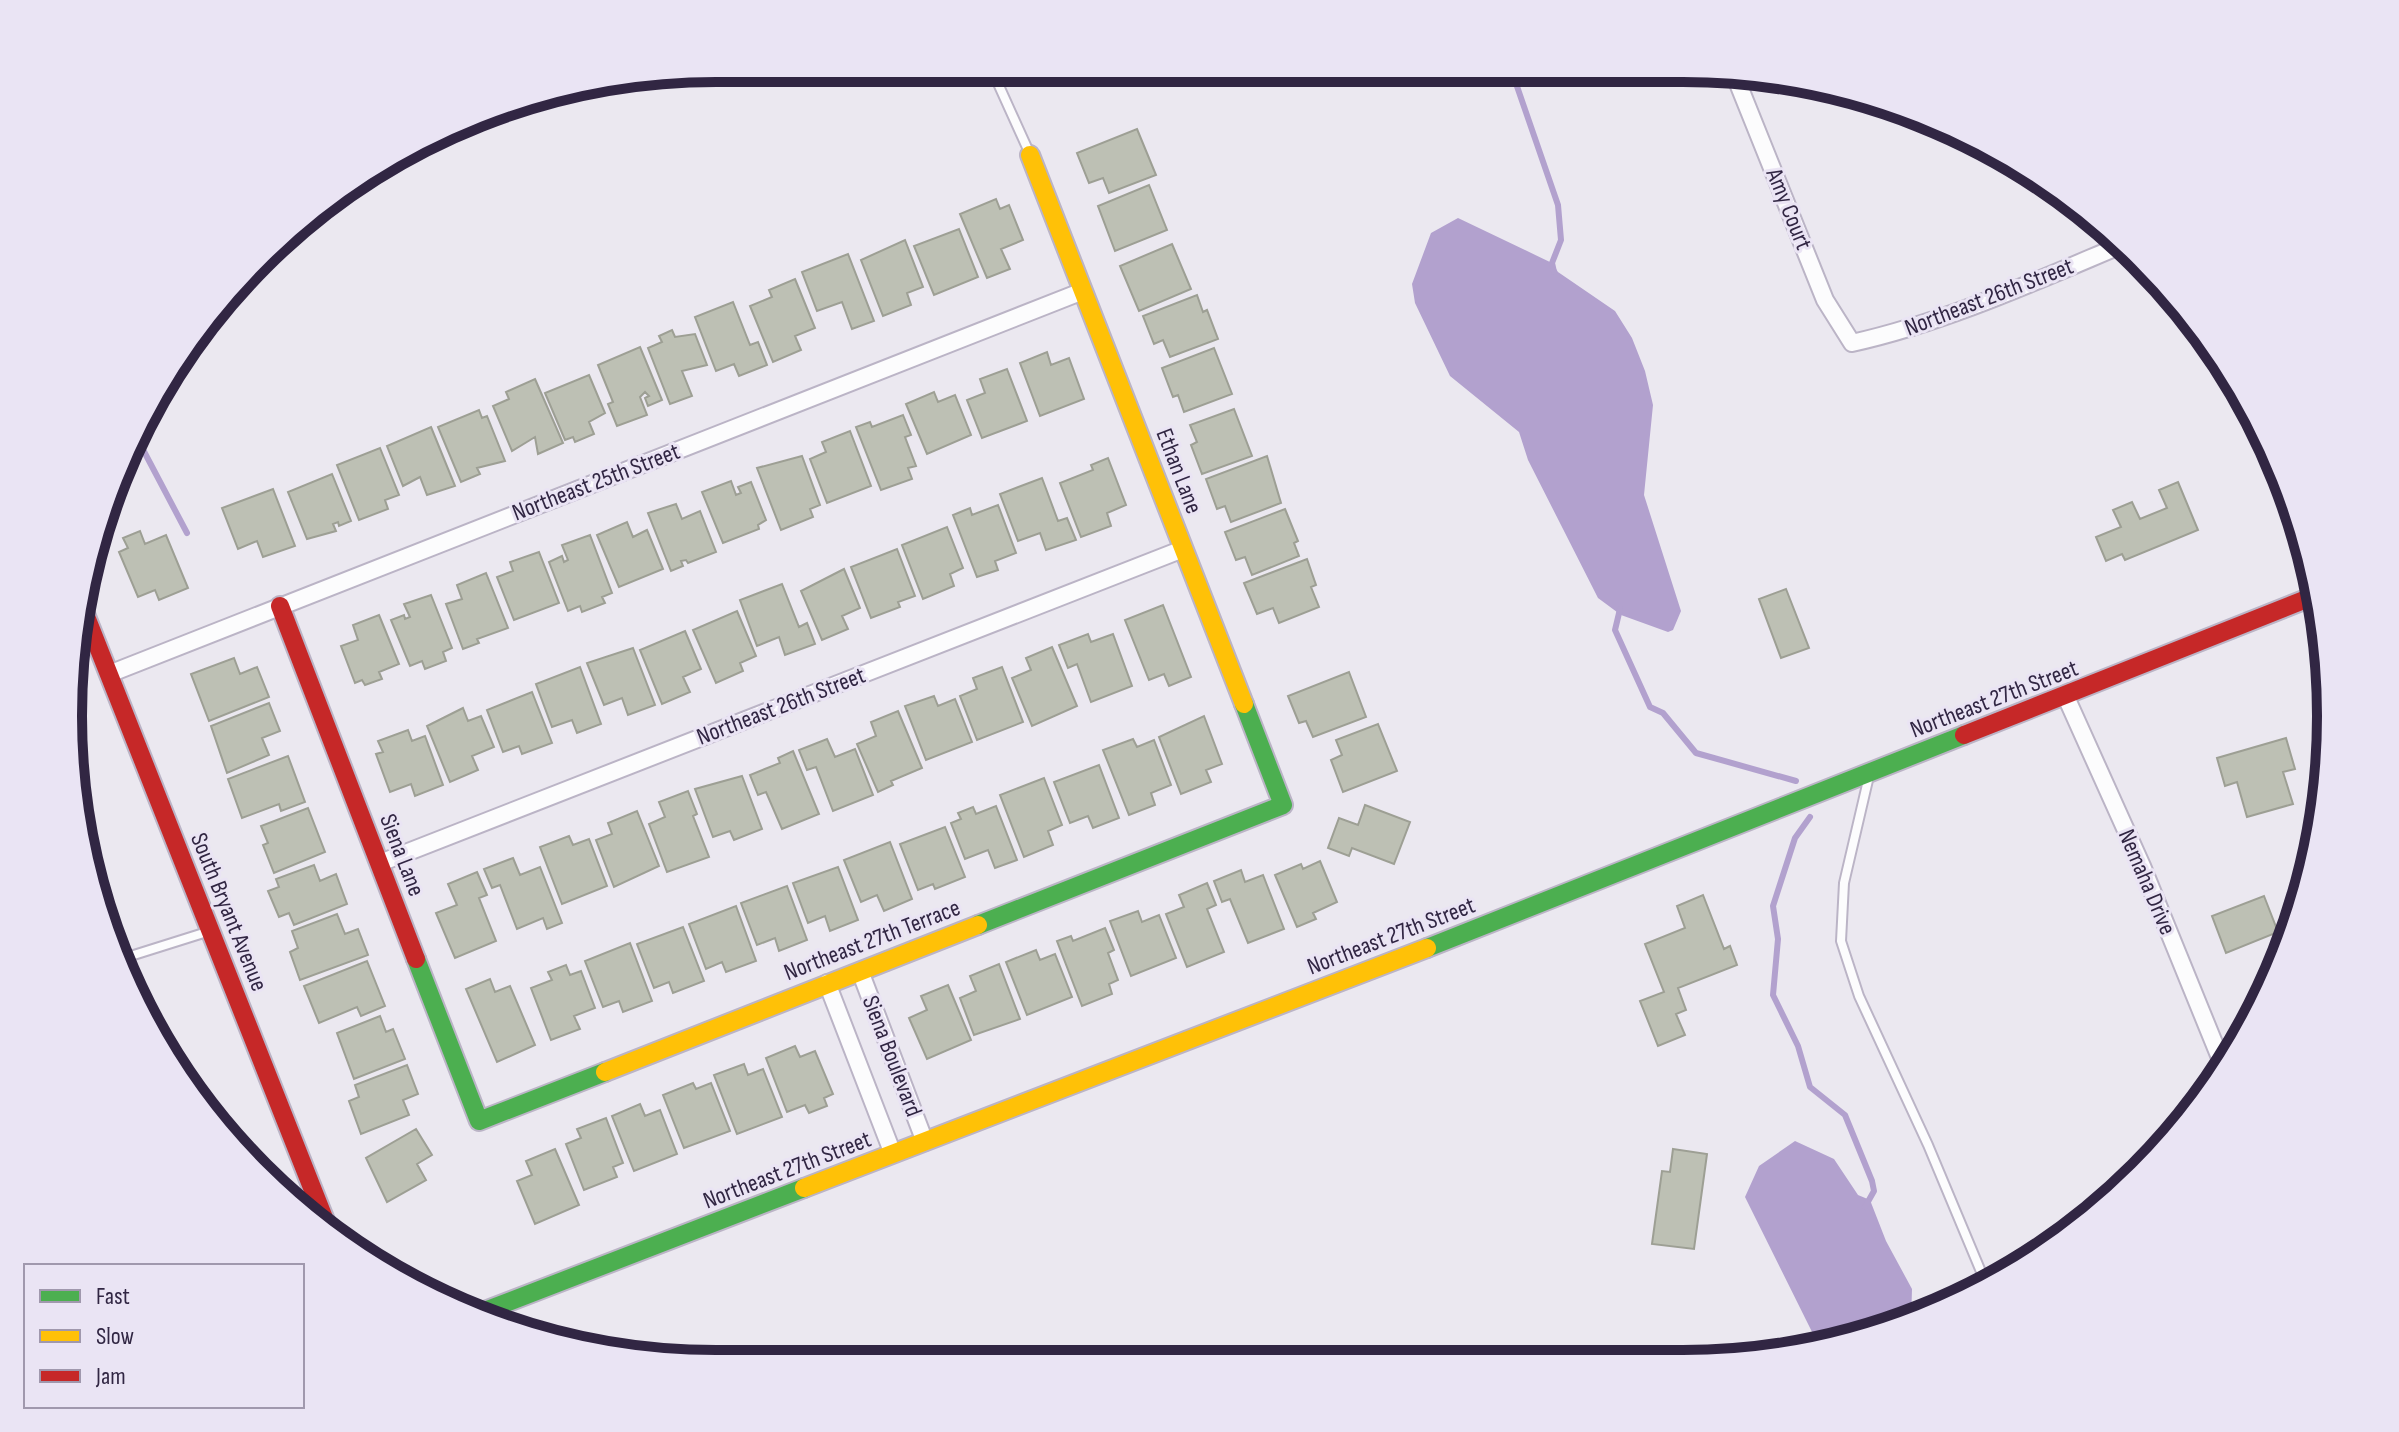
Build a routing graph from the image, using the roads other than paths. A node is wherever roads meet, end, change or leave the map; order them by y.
1 (997, 82) edge
2 (1738, 84) edge
3 (1030, 155) joint
4 (2111, 249) edge
5 (1083, 291) junction
6 (1852, 343) joint
7 (1183, 549) junction
8 (2306, 599) edge
9 (280, 606) junction
10 (89, 623) edge
11 (109, 674) junction
12 (2066, 697) junction
13 (1870, 773) junction
14 (1283, 805) joint
15 (380, 863) junction
16 (210, 931) junction
17 (129, 956) edge
18 (860, 971) junction
19 (827, 983) junction
20 (2219, 1054) edge
21 (479, 1121) joint
22 (925, 1142) junction
23 (893, 1154) junction
24 (322, 1212) edge
25 (1982, 1275) edge
26 (491, 1309) edge

1 - 3 lane
2 - 6 street, Amy Court
3 - 5 street, Ethan Lane
4 - 6 street, Northeast 26th Street
5 - 7 street, Ethan Lane
5 - 9 street, Northeast 25th Street
7 - 14 street, Ethan Lane
7 - 15 street, Northeast 26th Street
8 - 12 street, Northeast 27th Street
9 - 11 street, Northeast 25th Street
9 - 15 street, Siena Lane
10 - 11 street, South Bryant Avenue
11 - 16 street, South Bryant Avenue
12 - 13 street, Northeast 27th Street
12 - 20 street, Nemaha Drive
13 - 22 street, Northeast 27th Street
13 - 25 lane
14 - 18 street, Northeast 27th Terrace
15 - 21 street, Siena Lane
16 - 17 lane
16 - 24 street, South Bryant Avenue
18 - 19 street, Northeast 27th Terrace
18 - 22 street, Siena Boulevard
19 - 21 street, Northeast 27th Terrace
19 - 23 street, Siena Boulevard
22 - 23 street, Northeast 27th Street
23 - 26 street, Northeast 27th Street

